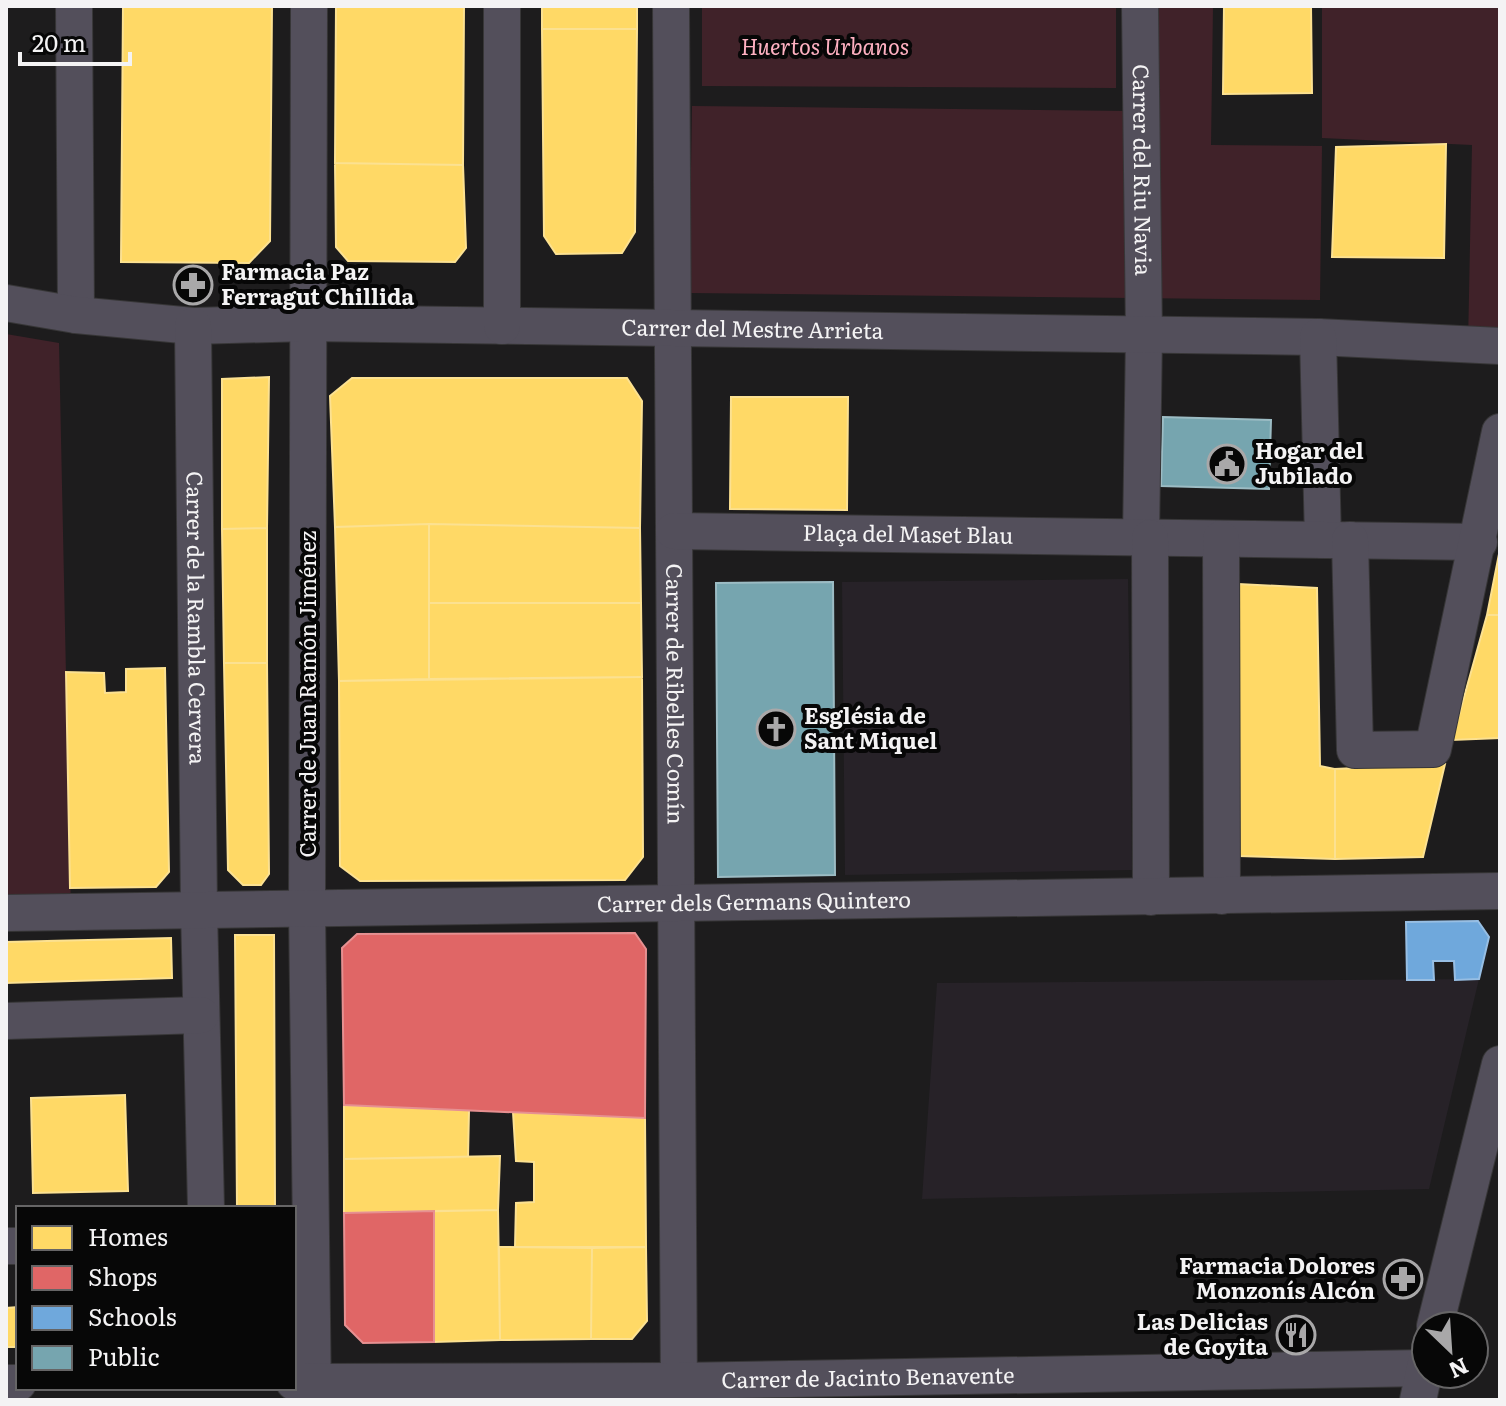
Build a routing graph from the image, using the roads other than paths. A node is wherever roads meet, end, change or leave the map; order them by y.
1 (74, 6) edge
2 (309, 6) edge
3 (502, 6) edge
4 (671, 6) edge
5 (1140, 6) edge
6 (6, 303) edge
7 (76, 315) junction
8 (308, 323) junction
9 (193, 326) junction
10 (502, 326) junction
11 (673, 328) junction
12 (1144, 335) junction
13 (1318, 337) junction
14 (1500, 346) edge
15 (1500, 432) edge
16 (674, 531) junction
17 (1145, 538) junction
18 (1221, 539) junction
19 (1336, 540) junction
20 (1479, 542) junction
21 (1500, 891) edge
22 (1222, 896) junction
23 (1151, 897) junction
24 (677, 903) junction
25 (307, 909) junction
26 (199, 910) junction
27 (6, 913) edge
28 (201, 1015) junction
29 (6, 1021) edge
30 (1500, 1064) edge
31 (206, 1206) edge
32 (1439, 1310) edge
33 (1410, 1367) edge
34 (307, 1388) edge
35 (679, 1390) edge

1 - 7 street
2 - 8 street, Carrer de Juan Ramón Jiménez
3 - 10 street
4 - 11 street, Carrer de Ribelles Comín
5 - 12 street, Carrer del Riu Navia
6 - 7 street, Carrer del Mestre Arrieta
7 - 9 street, Carrer del Mestre Arrieta
8 - 9 street, Carrer del Mestre Arrieta
8 - 10 street, Carrer del Mestre Arrieta
8 - 25 street, Carrer de Juan Ramón Jiménez
9 - 26 street, Carrer de la Rambla Cervera
10 - 11 street, Carrer del Mestre Arrieta
11 - 12 street, Carrer del Mestre Arrieta
11 - 16 street, Carrer de Ribelles Comín
12 - 13 street, Carrer del Mestre Arrieta
12 - 17 street
13 - 14 street, Carrer del Mestre Arrieta
13 - 19 street
15 - 20 street
16 - 17 street, Plaça del Maset Blau
16 - 24 street, Carrer de Ribelles Comín
17 - 18 street, Plaça del Maset Blau
17 - 23 street
18 - 19 street, Plaça del Maset Blau
18 - 22 street
19 - 20 street, Plaça del Maset Blau
19 - 20 street
21 - 22 street, Carrer dels Germans Quintero
22 - 23 street, Carrer dels Germans Quintero
23 - 24 street, Carrer dels Germans Quintero
24 - 25 street, Carrer dels Germans Quintero
24 - 35 street, Carrer de Ribelles Comín
25 - 26 street, Carrer dels Germans Quintero
25 - 34 street, Carrer de Juan Ramón Jiménez
26 - 27 street, Carrer dels Germans Quintero
26 - 28 street, Carrer de la Rambla Cervera
28 - 29 street
28 - 31 street, Carrer de la Rambla Cervera
30 - 32 street
33 - 35 street, Carrer de Jacinto Benavente
34 - 35 street, Carrer de Jacinto Benavente

